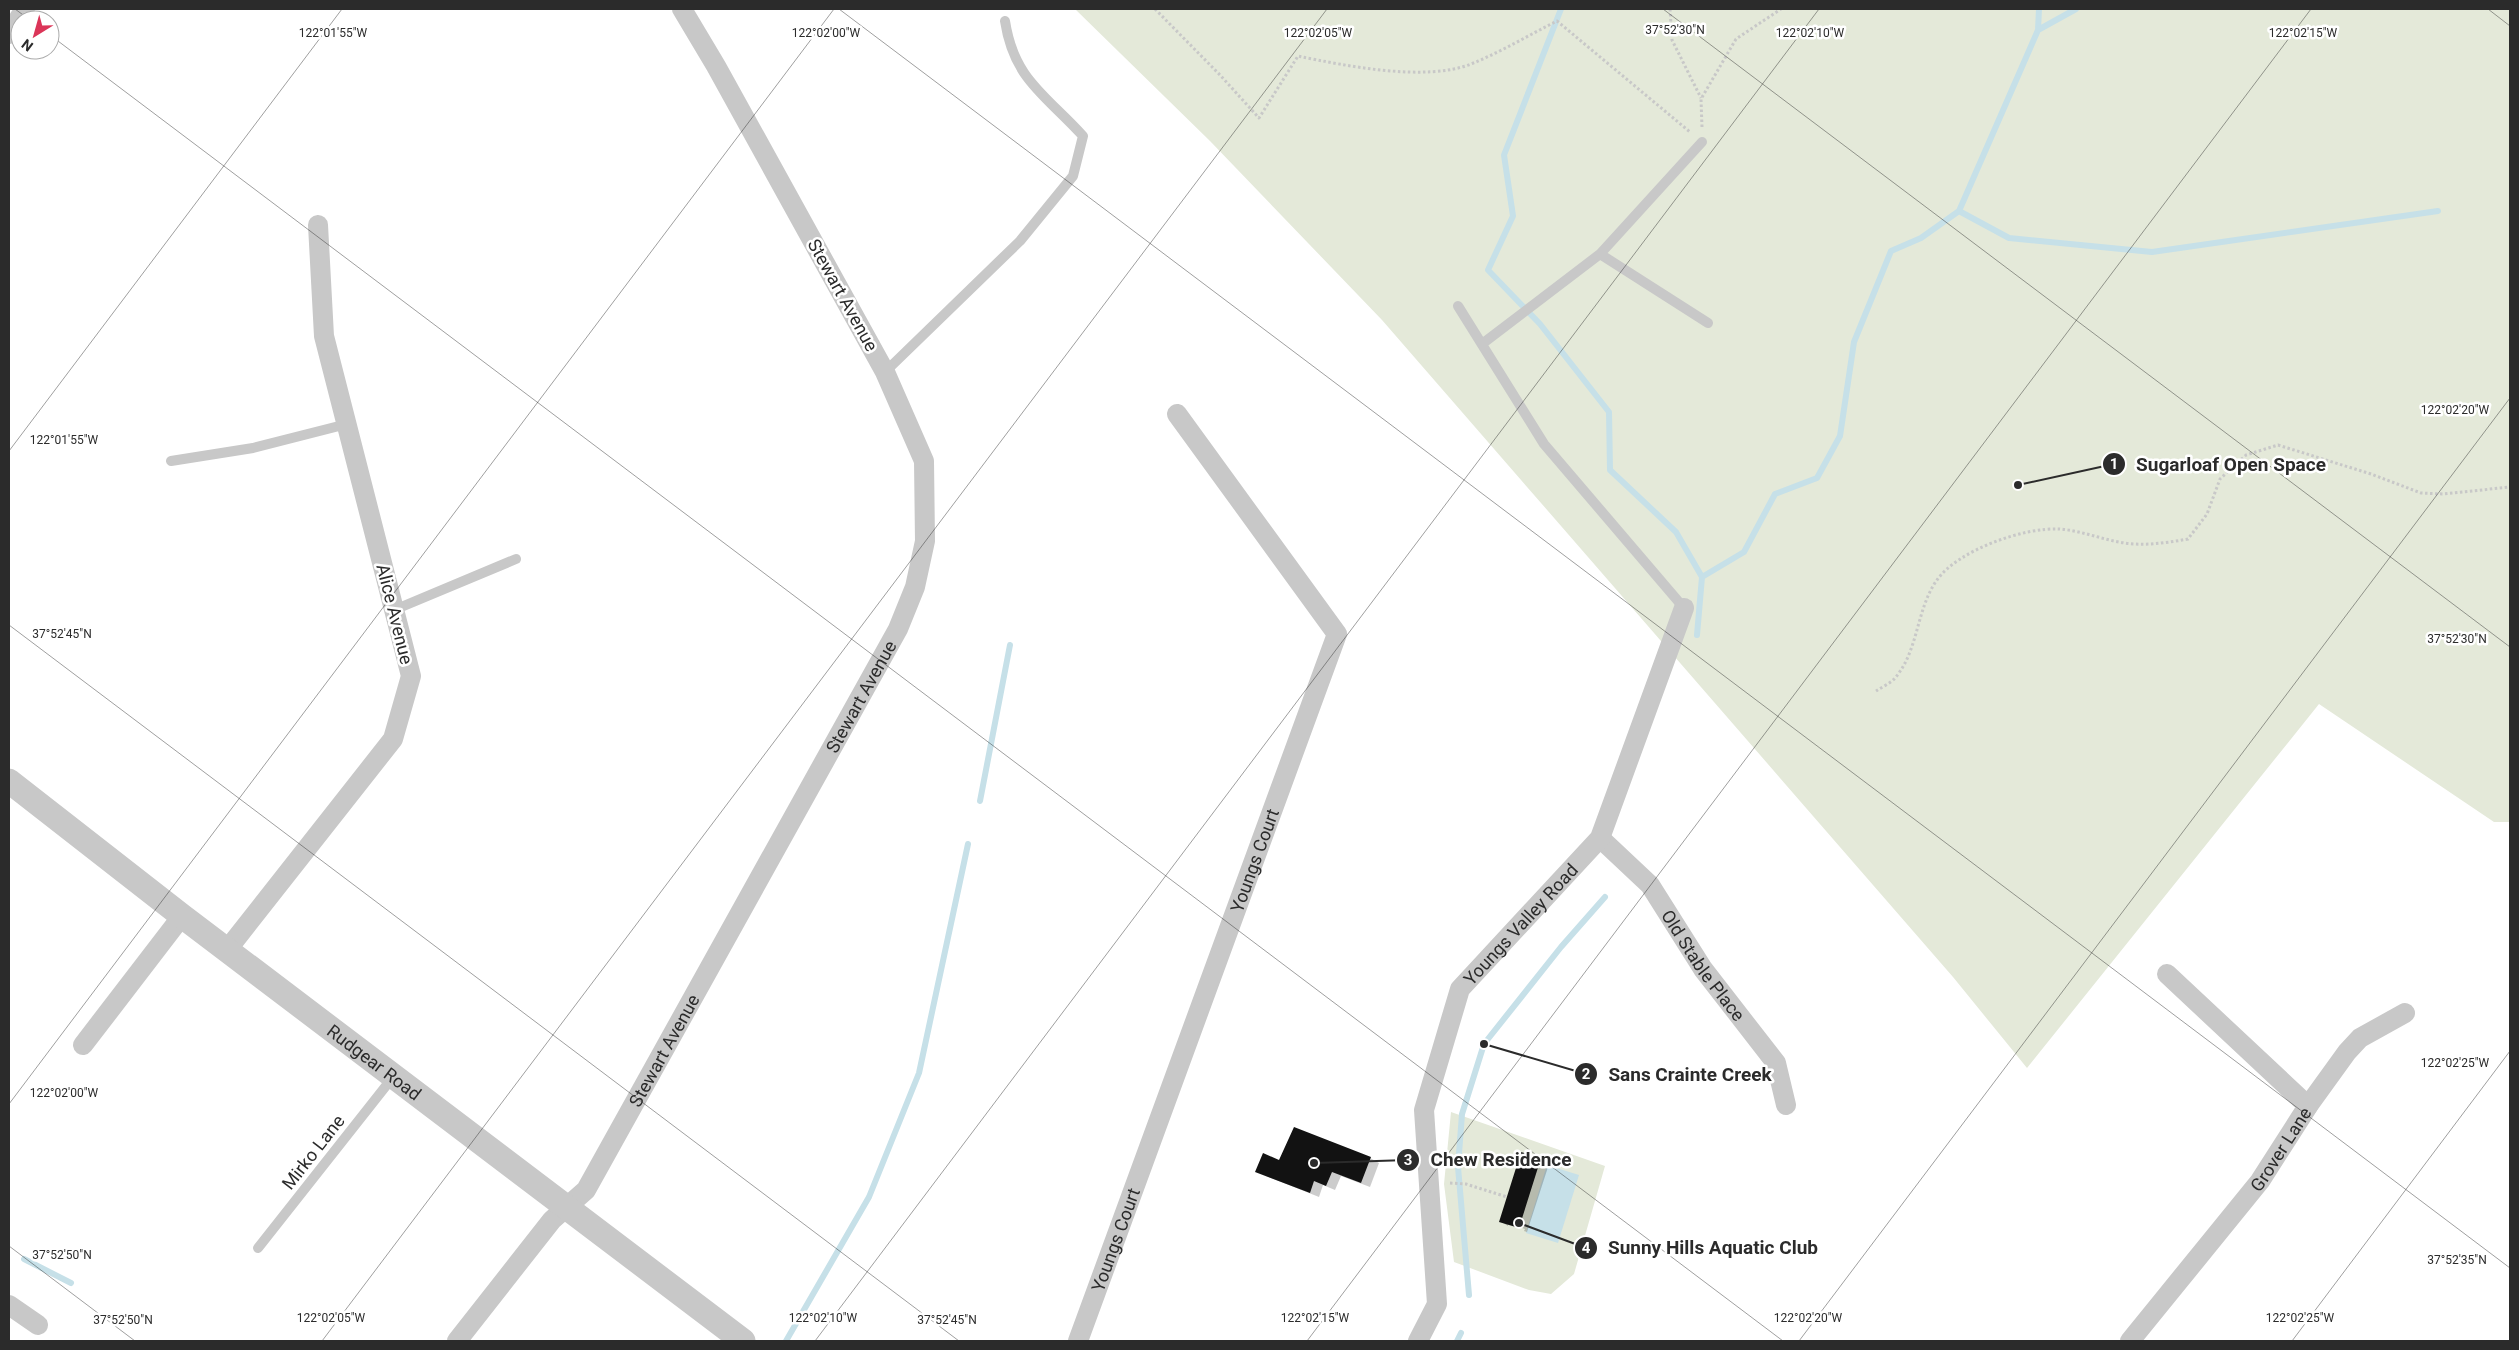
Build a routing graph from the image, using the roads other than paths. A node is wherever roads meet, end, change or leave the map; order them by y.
1 (25, 9) edge
2 (682, 9) edge
3 (1005, 22) dead end
4 (9, 34) edge
5 (1702, 142) road end
6 (318, 225) dead end
7 (1600, 254) junction
8 (1458, 306) dead end
9 (1708, 323) dead end
10 (1482, 344) junction
11 (885, 372) junction
12 (1177, 414) dead end
13 (347, 424) junction
14 (171, 461) dead end
15 (516, 559) dead end
16 (1684, 608) joint
17 (394, 610) junction
18 (9, 781) edge
19 (1600, 838) junction
20 (182, 916) junction
21 (228, 950) junction
22 (2167, 974) dead end
23 (2405, 1013) dead end
24 (83, 1045) dead end
25 (394, 1076) junction
26 (1786, 1105) dead end
27 (2308, 1106) junction
28 (568, 1207) junction
29 (258, 1248) dead end
30 (9, 1305) edge
31 (38, 1325) dead end
32 (457, 1341) edge
33 (742, 1341) edge
34 (1078, 1341) edge
35 (1418, 1341) edge
36 (2130, 1341) edge

1 - 4 street
2 - 11 street, Stewart Avenue
3 - 11 lane
5 - 7 lane
6 - 13 street, Alice Avenue
7 - 9 lane
7 - 10 lane
8 - 10 lane
10 - 16 lane
11 - 28 street, Stewart Avenue
12 - 34 street, Youngs Court
13 - 14 lane
13 - 17 street, Alice Avenue
15 - 17 lane
16 - 19 street, Youngs Valley Road
17 - 21 street, Alice Avenue
18 - 20 street, Rudgear Road
19 - 26 street, Old Stable Place
19 - 35 street, Youngs Valley Road
20 - 21 street, Rudgear Road
20 - 24 street
21 - 25 street, Rudgear Road
22 - 27 street, Grover Lane
23 - 27 street
25 - 28 street, Rudgear Road
25 - 29 lane, Mirko Lane
27 - 36 street, Grover Lane
28 - 32 street, Stewart Avenue
28 - 33 street, Rudgear Road
30 - 31 street

